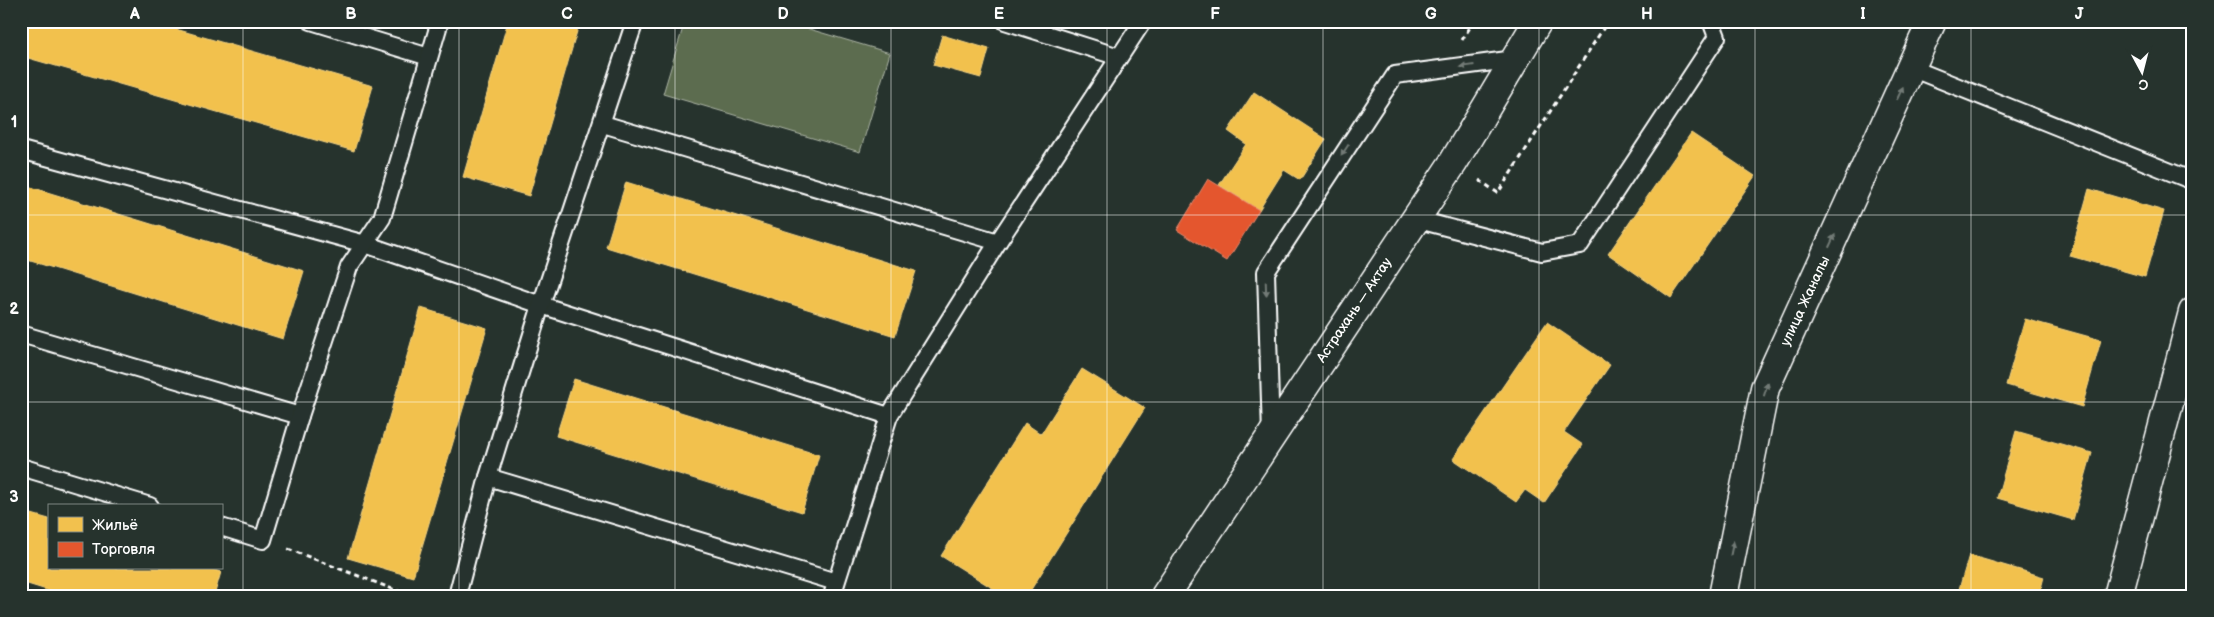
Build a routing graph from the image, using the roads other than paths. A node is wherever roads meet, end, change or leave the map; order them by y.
1 (311, 21) edge
2 (440, 21) edge
3 (635, 21) edge
4 (1005, 21) edge
5 (1143, 21) edge
6 (1538, 21) edge
7 (1711, 21) edge
8 (1932, 21) edge
9 (1119, 57) junction
10 (429, 58) junction
11 (1515, 59) junction
12 (1911, 68) junction
13 (603, 124) junction
14 (21, 150) edge
15 (2193, 181) edge
16 (1415, 220) junction
17 (998, 242) junction
18 (365, 244) junction
19 (541, 305) junction
20 (2193, 312) edge
21 (21, 334) edge
22 (300, 416) junction
23 (889, 416) junction
24 (1271, 435) junction
25 (21, 467) edge
26 (488, 477) junction
27 (143, 504) edge
28 (222, 527) edge
29 (834, 589) edge
30 (457, 596) edge
31 (1165, 596) edge
32 (1722, 596) edge
33 (2118, 596) edge

1 - 10 lane
2 - 10 lane
3 - 13 lane
4 - 9 lane
5 - 9 lane
6 - 11 main road, Астрахань — Актау
7 - 16 lane
8 - 12 main road, улица Жаналы
9 - 17 lane
10 - 18 lane
11 - 16 main road, Астрахань — Актау
11 -> 24 lane
12 - 15 lane
32 -> 12 main road, улица Жаналы
13 - 17 lane
13 - 19 lane
14 - 18 lane
16 - 24 main road, Астрахань — Актау
17 - 23 lane
18 - 19 lane
18 - 22 lane
19 - 23 lane
19 - 26 lane
20 - 33 main road
21 - 22 lane
22 - 28 lane
23 - 29 lane
24 - 31 main road, Астрахань — Актау
25 - 27 lane
26 - 29 lane
26 - 30 lane

